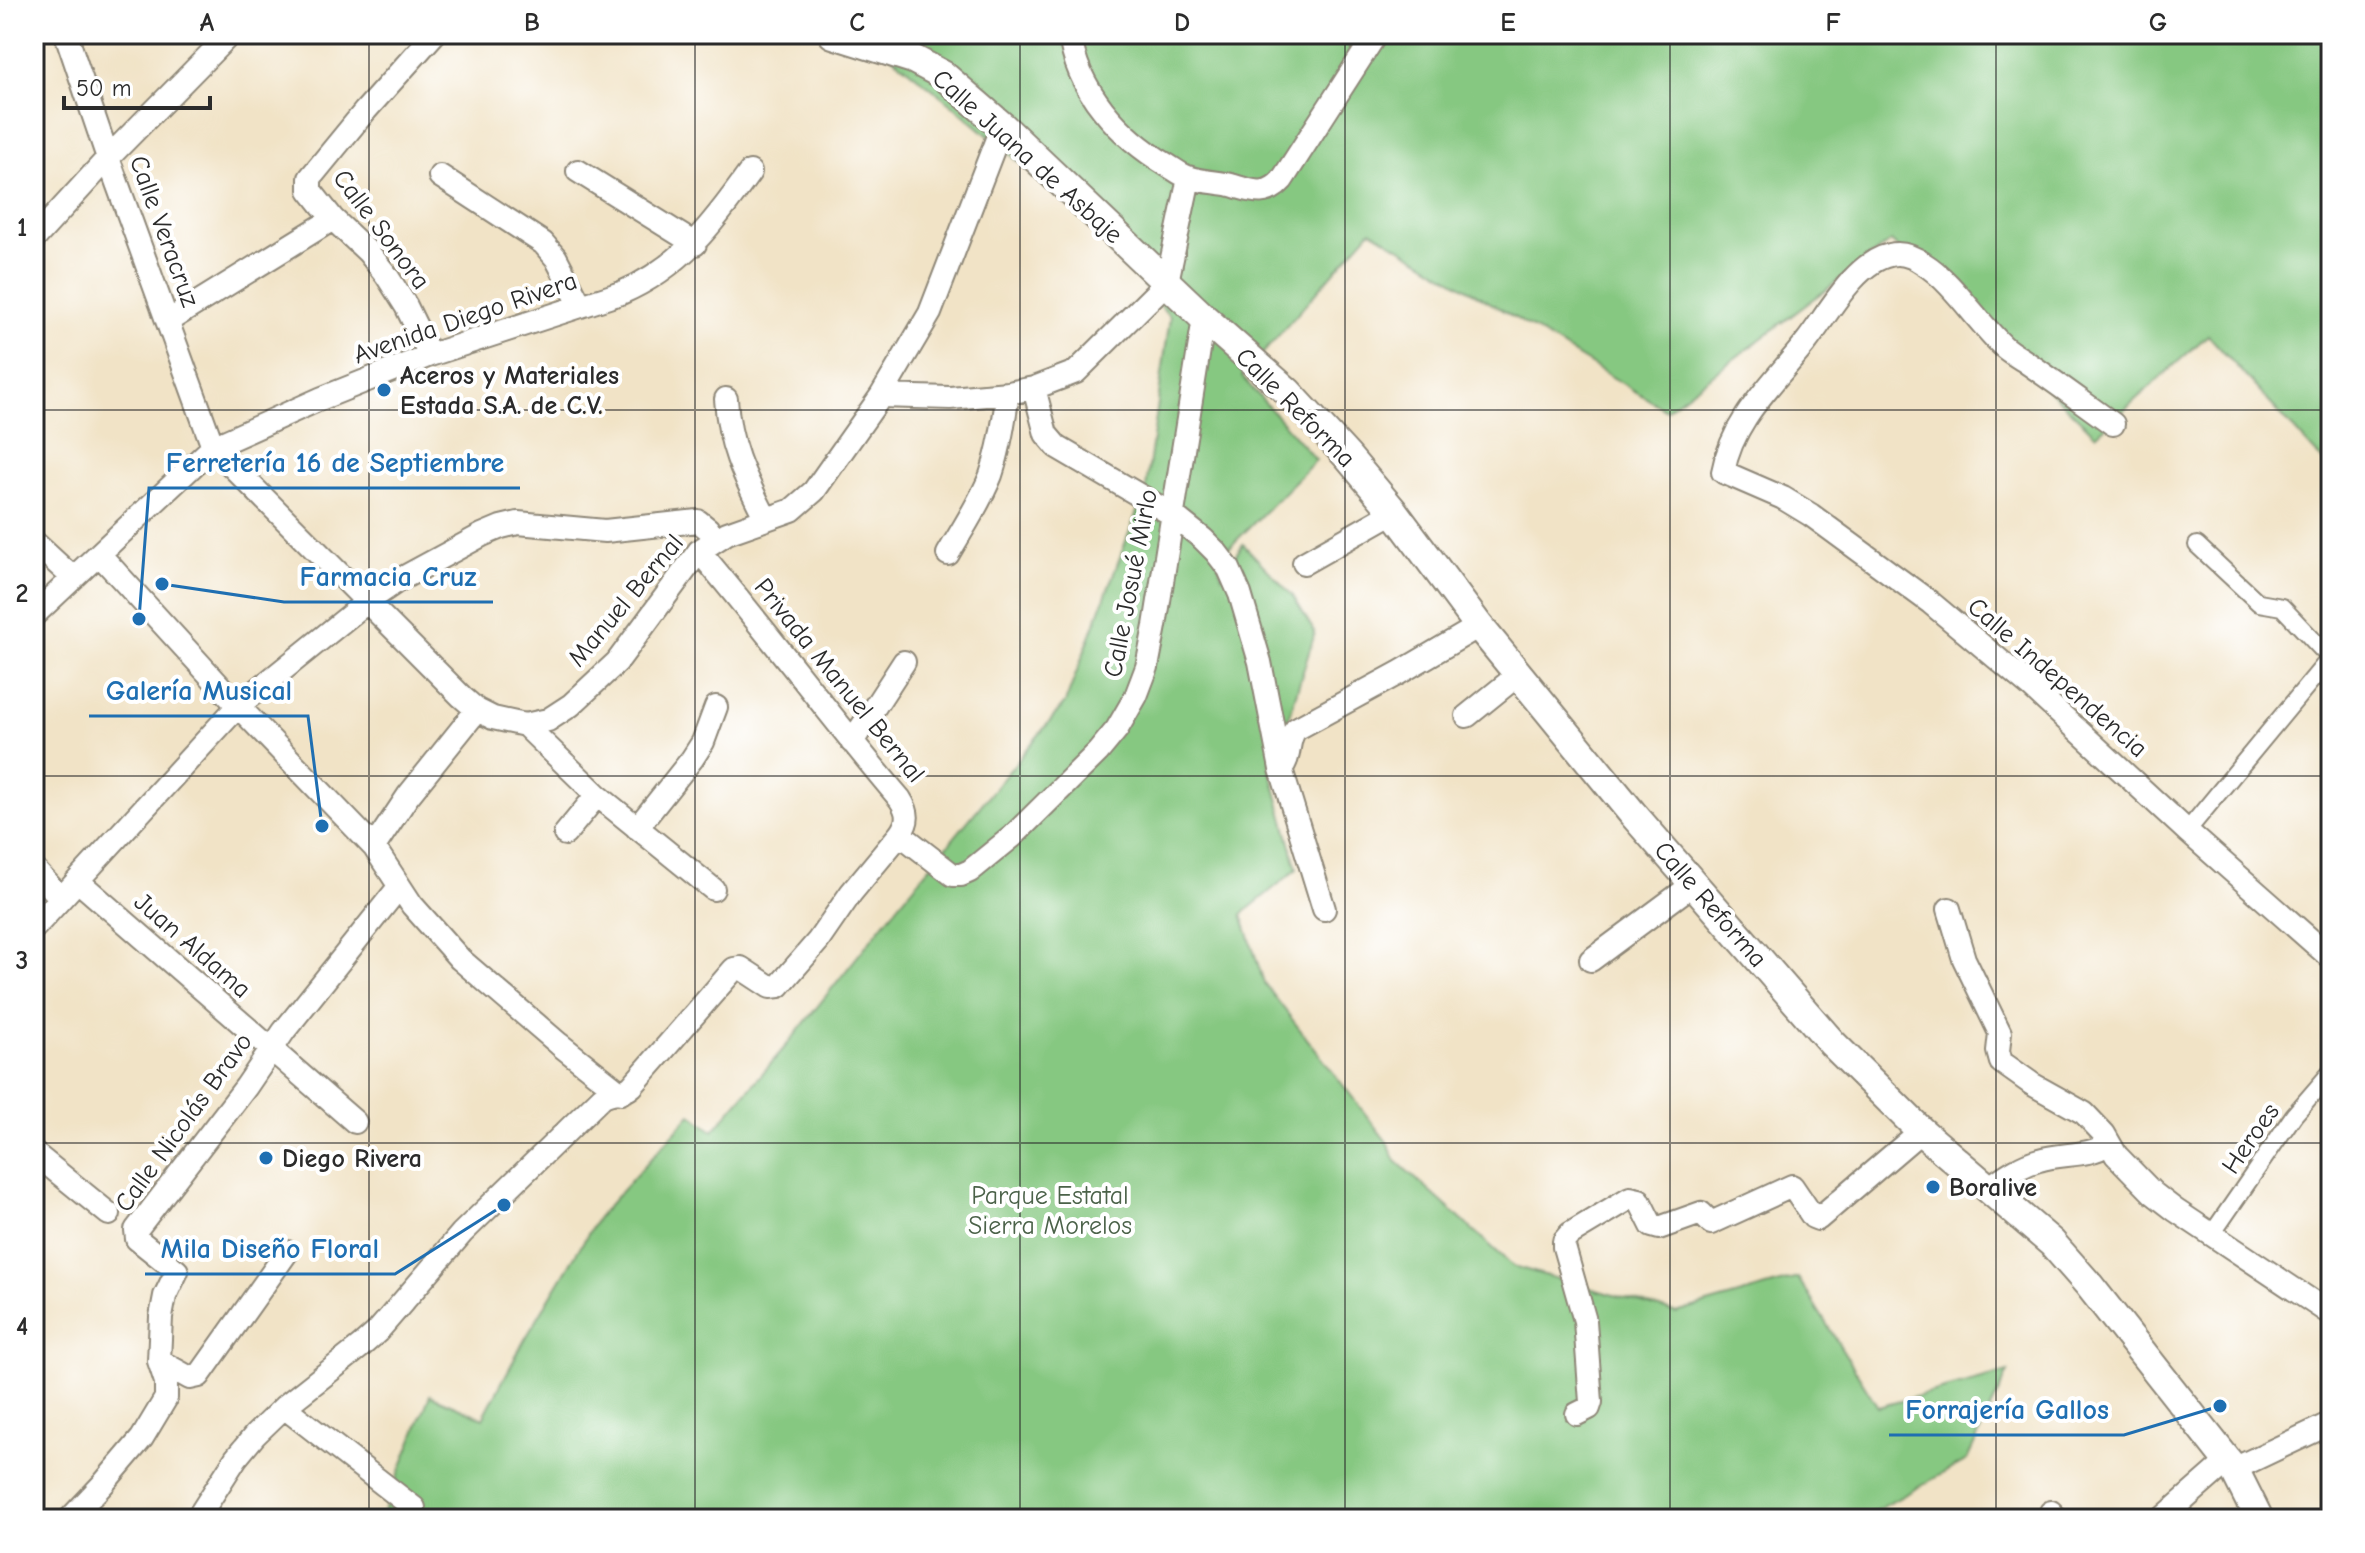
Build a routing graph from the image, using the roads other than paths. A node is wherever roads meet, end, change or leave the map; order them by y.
1 (66, 34) edge
2 (230, 34) edge
3 (434, 34) edge
4 (833, 34) edge
5 (1070, 34) edge
6 (1376, 34) edge
7 (1002, 126) junction
8 (108, 158) junction
9 (578, 171) dead end
10 (750, 172) dead end
11 (440, 176) dead end
12 (1189, 178) junction
13 (333, 219) junction
14 (36, 231) edge
15 (695, 244) junction
16 (1167, 282) junction
17 (581, 306) junction
18 (1204, 318) junction
19 (168, 321) junction
20 (430, 355) junction
21 (1034, 388) junction
22 (1008, 393) junction
23 (881, 396) junction
24 (726, 399) dead end
25 (2113, 424) dead end
26 (213, 447) junction
27 (1394, 512) junction
28 (1173, 515) junction
29 (766, 519) junction
30 (34, 542) edge
31 (2197, 545) dead end
32 (706, 546) junction
33 (99, 554) junction
34 (948, 554) dead end
35 (1304, 563) dead end
36 (73, 578) junction
37 (368, 601) junction
38 (34, 615) edge
39 (1479, 626) junction
40 (2329, 660) edge
41 (904, 662) dead end
42 (1519, 674) junction
43 (238, 706) junction
44 (716, 707) dead end
45 (477, 710) junction
46 (1467, 716) dead end
47 (525, 725) junction
48 (852, 742) junction
49 (1281, 769) junction
50 (597, 795) junction
51 (637, 828) junction
52 (2187, 831) junction
53 (565, 834) dead end
54 (900, 834) junction
55 (374, 847) junction
56 (34, 869) edge
57 (78, 881) junction
58 (1692, 885) junction
59 (399, 887) junction
60 (713, 889) dead end
61 (61, 898) junction
62 (1324, 909) dead end
63 (1949, 909) dead end
64 (34, 928) edge
65 (2331, 958) edge
66 (1591, 960) dead end
67 (270, 1050) junction
68 (2331, 1072) edge
69 (621, 1093) junction
70 (355, 1122) dead end
71 (1921, 1131) junction
72 (2102, 1147) junction
73 (34, 1153) edge
74 (1988, 1188) junction
75 (109, 1214) dead end
76 (2212, 1234) junction
77 (287, 1252) dead end
78 (2331, 1314) edge
79 (159, 1361) junction
80 (284, 1407) junction
81 (1577, 1414) dead end
82 (2331, 1423) edge
83 (2231, 1465) junction
84 (414, 1508) dead end
85 (70, 1519) edge
86 (197, 1519) edge
87 (2162, 1519) edge
88 (2259, 1519) edge

1 - 8 street, Calle Veracruz
2 - 8 street
3 - 13 street, Calle Sonora
4 - 7 street, Calle Juana de Asbaje
5 - 12 street
6 - 12 street
7 - 16 street, Calle Juana de Asbaje
7 - 23 street, Manuel Bernal
8 - 14 street
8 - 19 street, Calle Veracruz
9 - 15 street
10 - 15 street, Avenida Diego Rivera
11 - 17 street
12 - 16 street
13 - 19 street
13 - 20 street, Calle Sonora
15 - 17 street, Avenida Diego Rivera
16 - 18 street, Calle Reforma
16 - 21 street
17 - 20 street, Avenida Diego Rivera
18 - 27 street, Calle Reforma
18 - 28 street, Calle Josué Mirlo
19 - 26 street, Calle Veracruz
20 - 26 street, Avenida Diego Rivera
21 - 22 street
21 - 28 street
22 - 23 street
22 - 34 street
23 - 29 street, Manuel Bernal
24 - 29 street
25 - 52 street, Calle Independencia
26 - 33 street, Avenida Diego Rivera
26 - 37 street
27 - 35 street
27 - 39 street, Calle Reforma
28 - 49 street
28 - 54 street, Calle Josué Mirlo
29 - 32 street, Manuel Bernal
30 - 36 street
31 - 40 street
32 - 37 street, Privada Manuel Bernal
32 - 47 street, Manuel Bernal
32 - 48 street, Privada Manuel Bernal
33 - 36 street, Avenida Diego Rivera
33 - 43 street
36 - 38 street, Avenida Diego Rivera
37 - 43 street
37 - 45 street
39 - 42 street, Calle Reforma
39 - 49 street
40 - 52 street
41 - 48 street
42 - 46 street
42 - 58 street, Calle Reforma
43 - 55 street
43 - 57 street
44 - 51 street
45 - 47 street
45 - 55 street
47 - 50 street
48 - 54 street, Privada Manuel Bernal
49 - 62 street
50 - 51 street
50 - 53 street
51 - 60 street
52 - 65 street, Calle Independencia
54 - 69 street
55 - 59 street
56 - 61 street
57 - 61 street
57 - 67 street, Juan Aldama
58 - 66 street
58 - 71 street, Calle Reforma
59 - 67 street, Calle Nicolás Bravo
59 - 69 street
61 - 64 street
63 - 72 street
67 - 70 street, Juan Aldama
67 - 79 street, Calle Nicolás Bravo
68 - 76 street, Heroes
69 - 80 street
71 - 74 street, Calle Reforma
71 - 81 street
72 - 74 street
72 - 76 street
73 - 75 street
74 - 83 street, Calle Reforma
76 - 78 street
77 - 79 street
79 - 85 street, Calle Nicolás Bravo
80 - 84 street
80 - 86 street
82 - 83 street
83 - 87 street
83 - 88 street, Calle Reforma

